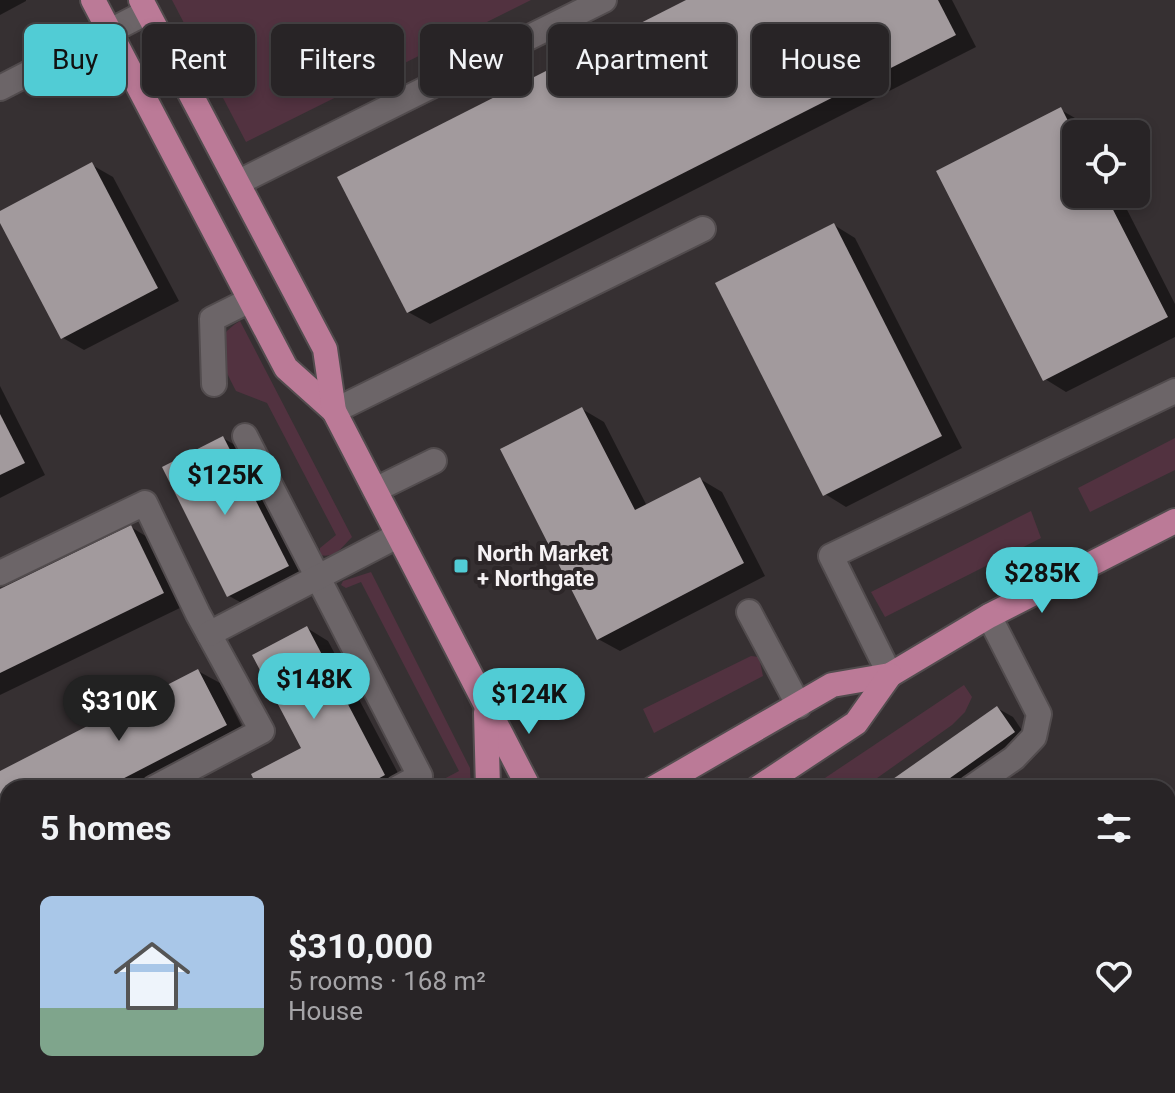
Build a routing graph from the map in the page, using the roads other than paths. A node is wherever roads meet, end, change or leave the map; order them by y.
1 (93, 0) edge
2 (604, 0) edge
3 (144, 6) edge
4 (106, 24) edge
5 (120, 24) edge
6 (126, 62) edge
7 (24, 76) edge
8 (0, 88) edge
9 (239, 182) junction
10 (703, 229) dead end
11 (250, 300) junction
12 (214, 384) dead end
13 (1175, 391) edge
14 (334, 411) junction
15 (245, 436) dead end
16 (434, 461) dead end
17 (375, 490) junction
18 (1175, 521) edge
19 (397, 536) junction
20 (0, 573) edge
21 (316, 578) junction
22 (749, 612) dead end
23 (989, 616) junction
24 (209, 634) junction
25 (890, 675) junction
26 (486, 706) junction
27 (799, 706) junction
28 (169, 780) edge
29 (413, 780) edge
30 (488, 780) edge
31 (525, 780) edge
32 (668, 780) edge
33 (770, 780) edge
34 (982, 780) edge

1 - 4 main road
2 - 9 street
3 - 5 street
3 - 9 main road
6 - 11 main road
7 - 8 street
9 - 14 main road
10 - 14 street
11 - 12 street
11 - 14 main road
13 - 25 street
14 - 17 main road
15 - 21 street
16 - 17 street
17 - 19 main road
18 - 23 main road
19 - 21 street
19 - 26 main road
20 - 24 street
21 - 24 street
21 - 29 street
22 - 27 street
23 - 25 main road
23 - 34 street
24 - 28 street
25 - 27 main road
25 - 33 main road
26 - 30 main road
26 - 31 main road
27 - 32 main road

